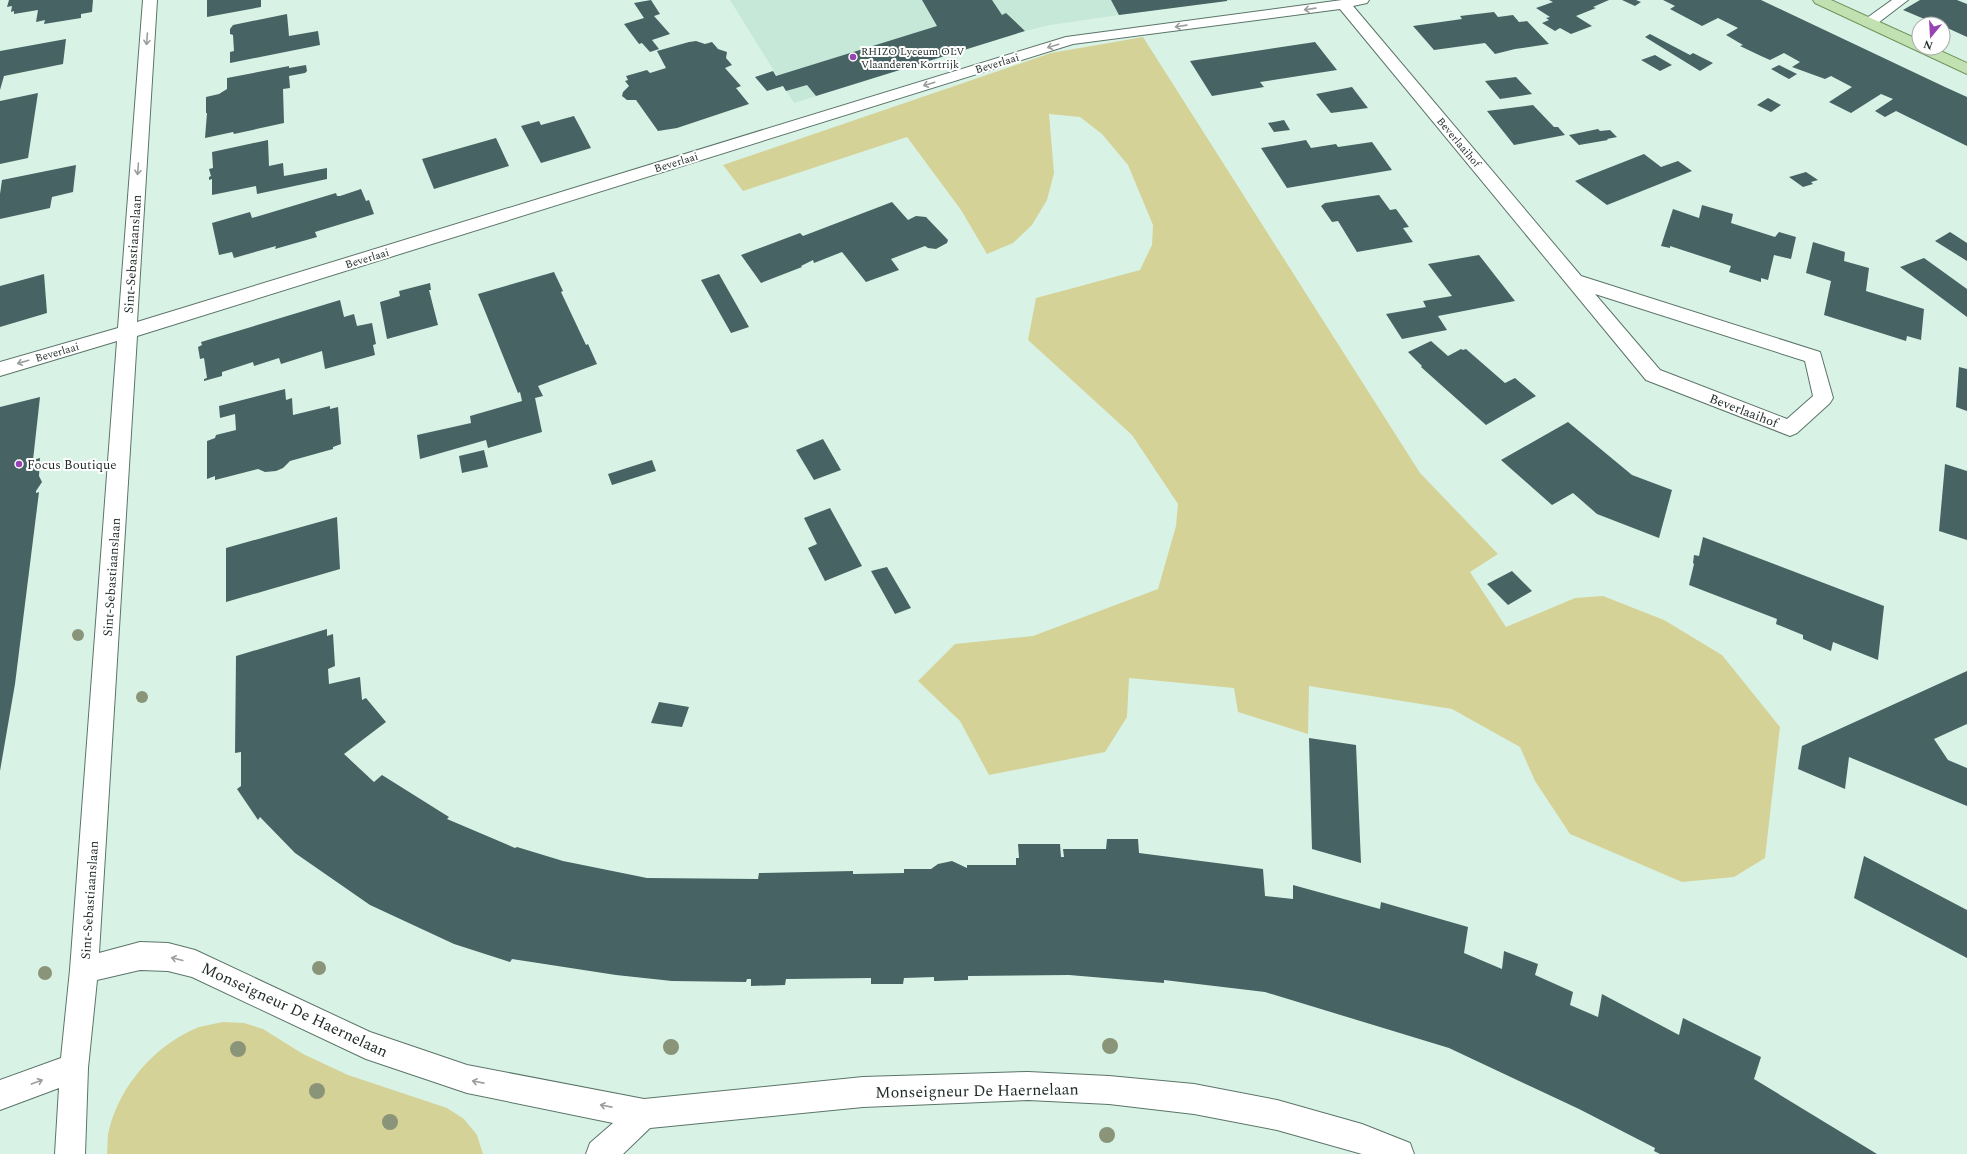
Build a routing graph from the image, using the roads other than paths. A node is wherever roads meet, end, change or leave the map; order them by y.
1 (150, 0) edge
2 (1362, 0) edge
3 (1820, 0) edge
4 (1901, 0) edge
5 (1344, 4) junction
6 (1869, 23) junction
7 (1911, 42) edge
8 (1939, 56) edge
9 (1967, 69) edge
10 (1573, 280) junction
11 (127, 332) junction
12 (0, 369) edge
13 (84, 970) junction
14 (74, 1068) junction
15 (0, 1095) edge
16 (644, 1114) junction
17 (70, 1154) edge
18 (601, 1154) edge
19 (1399, 1154) edge

1 -> 11 street, Sint-Sebastiaanslaan
2 - 5 street, Beverlaai
3 - 6 main road
4 - 6 street
5 - 10 street, Beverlaaihof
5 -> 11 street, Beverlaai
6 - 7 main road
8 - 9 main road
10 - 10 street, Beverlaaihof
11 -> 12 street, Beverlaai
11 - 13 street, Sint-Sebastiaanslaan
13 - 14 street, Sint-Sebastiaanslaan
16 -> 13 street, Monseigneur De Haernelaan
15 -> 14 street
14 - 17 street, Sint-Sebastiaanslaan
16 - 18 street
16 - 19 street, Monseigneur De Haernelaan

